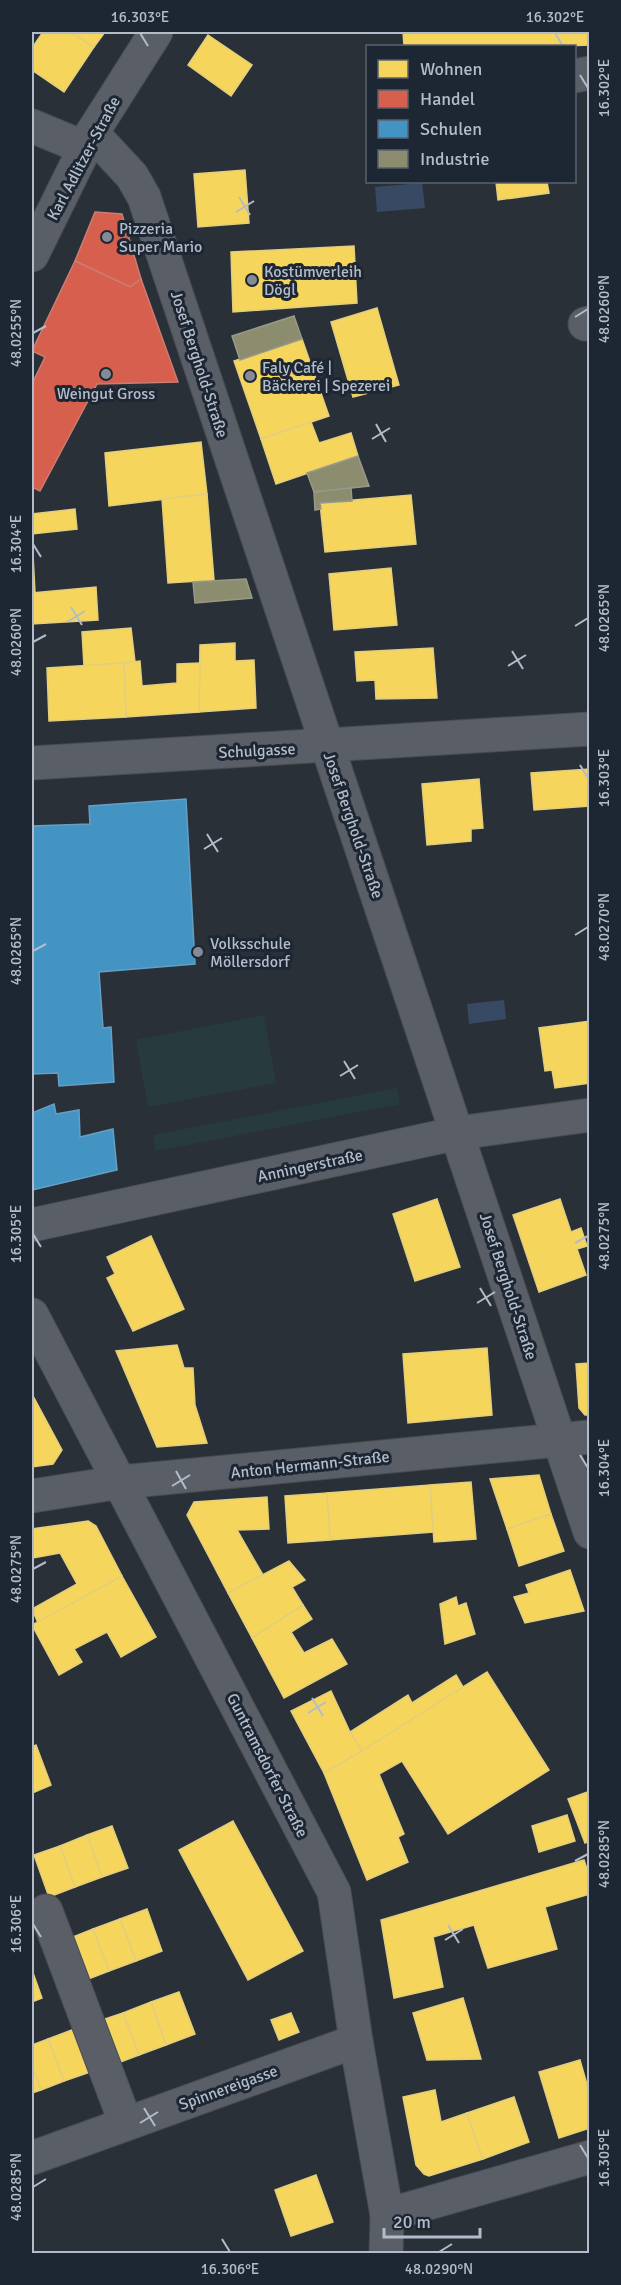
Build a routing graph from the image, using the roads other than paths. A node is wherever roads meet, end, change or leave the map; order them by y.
1 (156, 32) edge
2 (32, 126) edge
3 (88, 141) junction
4 (42, 206) edge
5 (32, 255) edge
6 (590, 729) edge
7 (327, 745) junction
8 (32, 763) edge
9 (590, 1114) edge
10 (458, 1133) junction
11 (32, 1225) edge
12 (32, 1315) edge
13 (574, 1438) edge
14 (121, 1482) junction
15 (32, 1496) edge
16 (590, 1532) edge
17 (46, 1911) dead end
18 (356, 2041) junction
19 (126, 2124) junction
20 (590, 2157) edge
21 (32, 2158) edge
22 (387, 2215) junction
23 (386, 2253) edge

1 - 3 street, Karl Adlitzer-Straße
2 - 3 street
3 - 4 street, Karl Adlitzer-Straße
3 - 7 street, Josef Berghold-Straße
4 - 5 street, Karl Adlitzer-Straße
6 - 7 street, Schulgasse
7 - 8 street, Schulgasse
7 - 10 street, Josef Berghold-Straße
9 - 10 street, Anningerstraße
10 - 11 street, Anningerstraße
10 - 13 street, Josef Berghold-Straße
12 - 14 street, Guntramsdorfer Straße
13 - 14 street, Anton Hermann-Straße
13 - 16 street, Josef Berghold-Straße
14 - 15 street, Anton Hermann-Straße
14 - 18 street, Guntramsdorfer Straße
17 - 19 street
18 - 19 street, Spinnereigasse
18 - 22 street, Guntramsdorfer Straße
19 - 21 street, Spinnereigasse
20 - 22 street
22 - 23 street, Guntramsdorfer Straße

